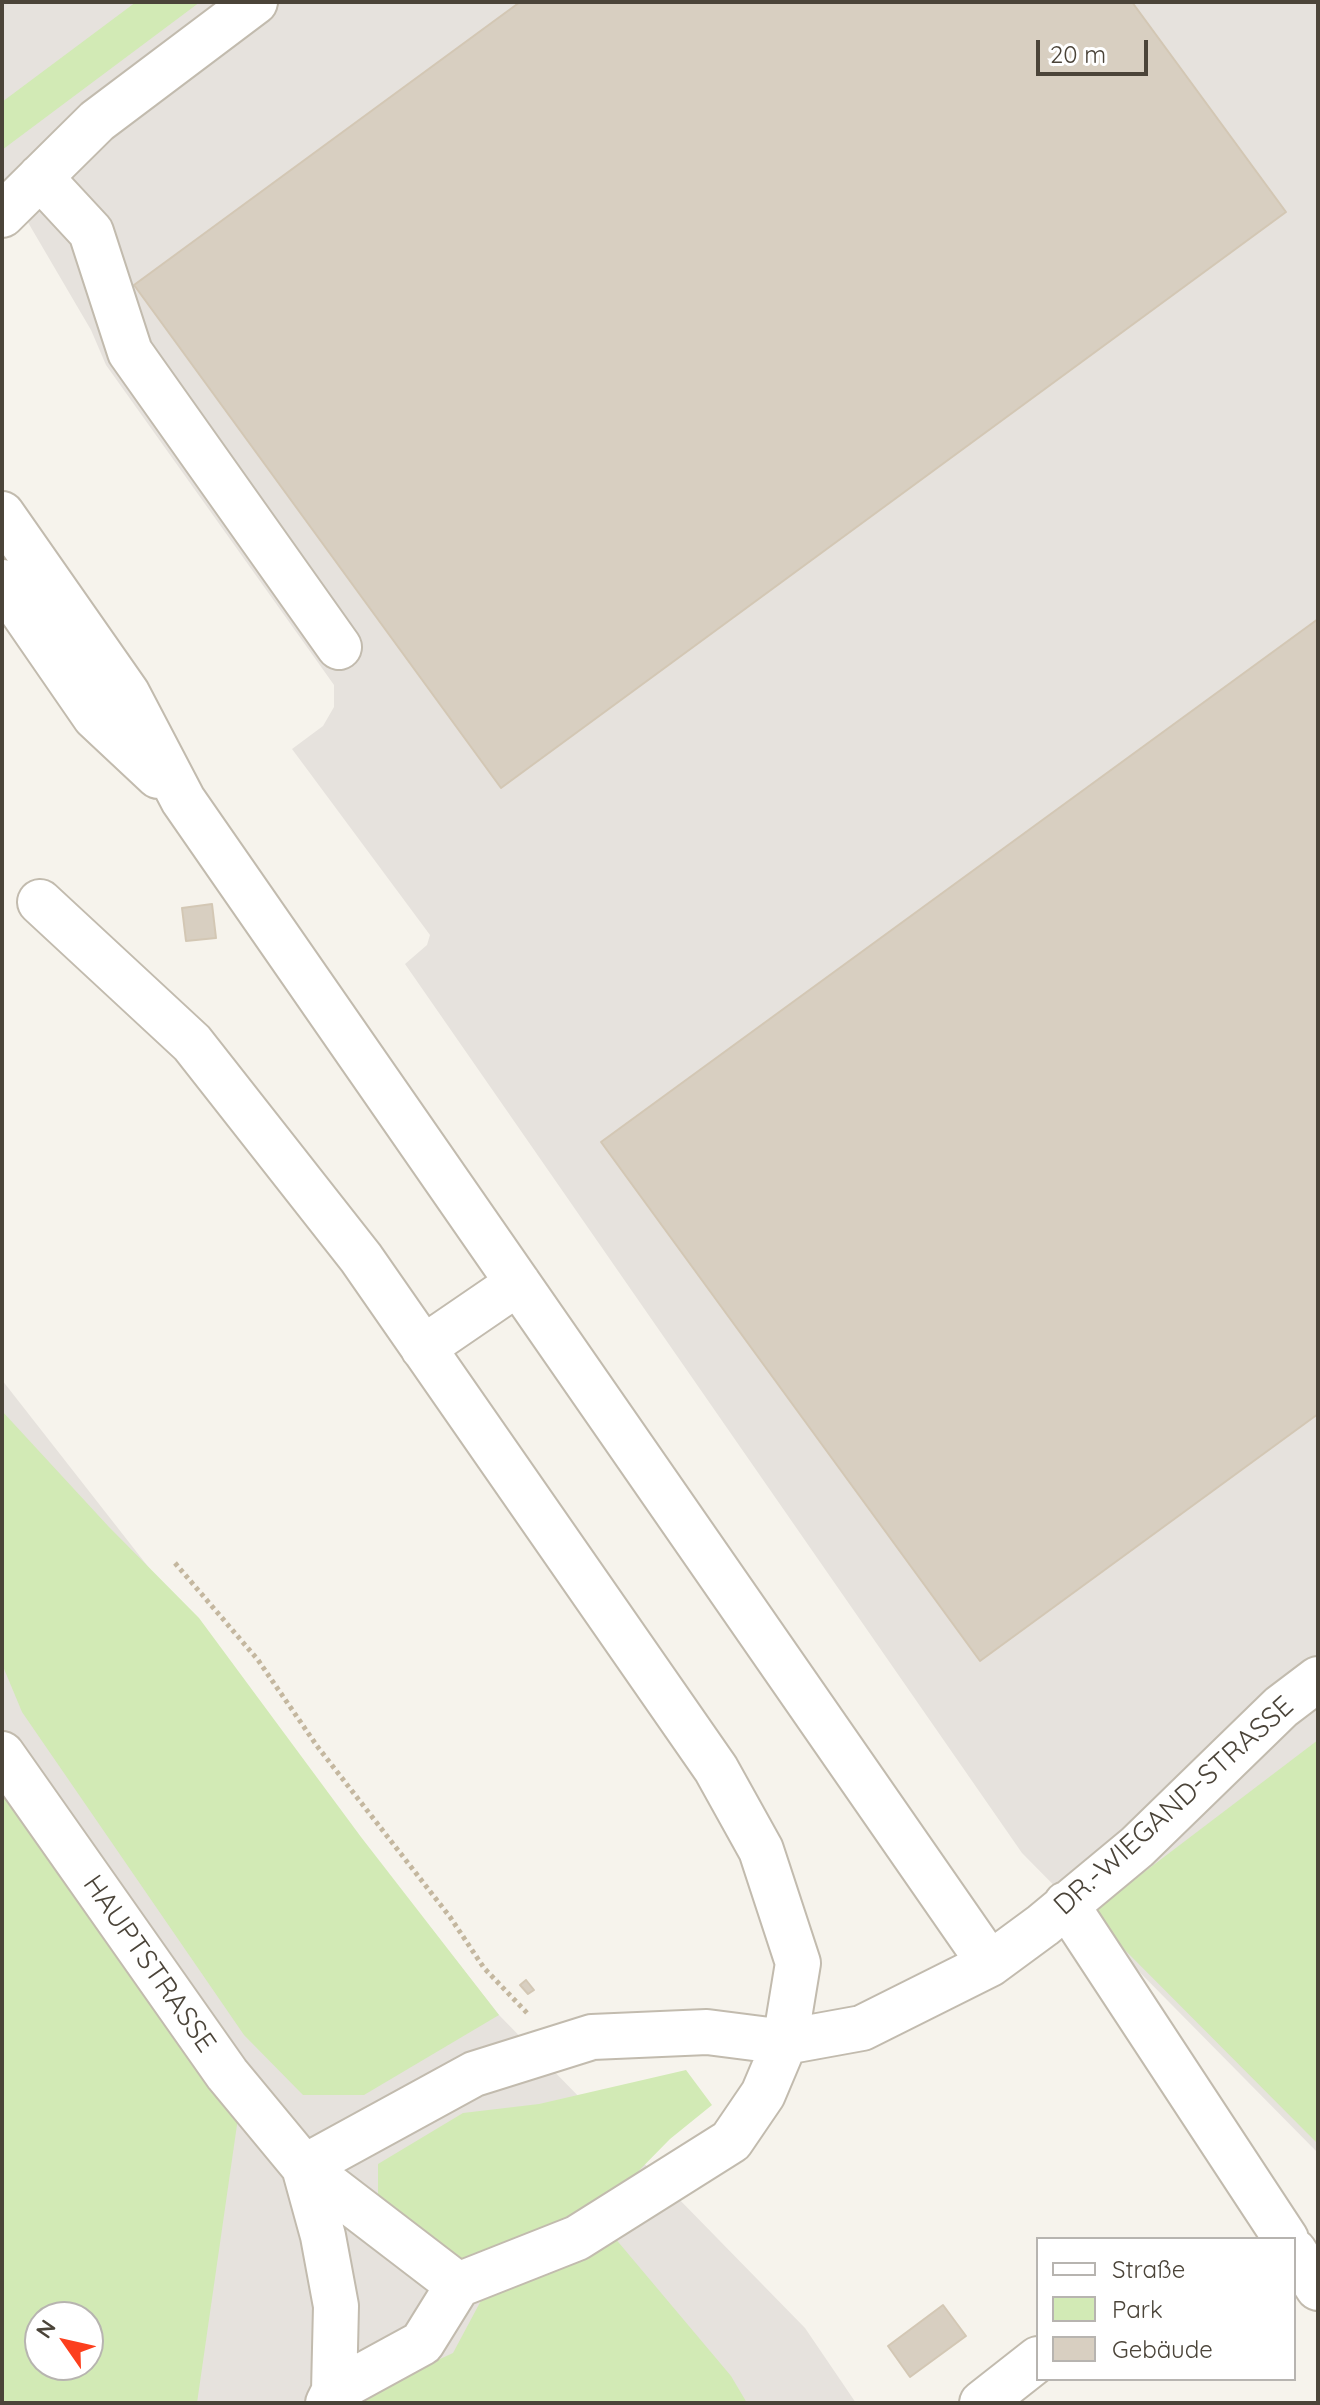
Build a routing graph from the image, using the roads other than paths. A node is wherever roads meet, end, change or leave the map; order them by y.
1 (255, 2) edge
2 (21, 182) edge
3 (2, 215) edge
4 (2, 514) edge
5 (2, 582) edge
6 (339, 647) dead end
7 (183, 800) junction
8 (40, 902) dead end
9 (518, 1283) junction
10 (423, 1348) junction
11 (1318, 1679) edge
12 (2, 1754) edge
13 (1066, 1904) junction
14 (990, 1964) junction
15 (785, 2042) junction
16 (304, 2167) junction
17 (1285, 2237) edge
18 (1296, 2254) edge
19 (458, 2285) junction
20 (1318, 2288) edge
21 (1036, 2361) edge
22 (331, 2397) edge
23 (982, 2403) edge

1 - 2 street
2 - 3 street
2 - 6 street
4 - 7 street
5 - 7 street
7 - 9 street
8 - 10 street
9 - 10 street
9 - 14 street
10 - 15 street
11 - 13 street, DR.-WIEGAND-STRASSE
12 - 16 street, HAUPTSTRASSE
13 - 14 street, DR.-WIEGAND-STRASSE
13 - 17 street
14 - 15 street, DR.-WIEGAND-STRASSE
15 - 16 street, DR.-WIEGAND-STRASSE
15 - 19 street
16 - 19 street
16 - 22 street
18 - 20 street
19 - 22 street
21 - 23 street

